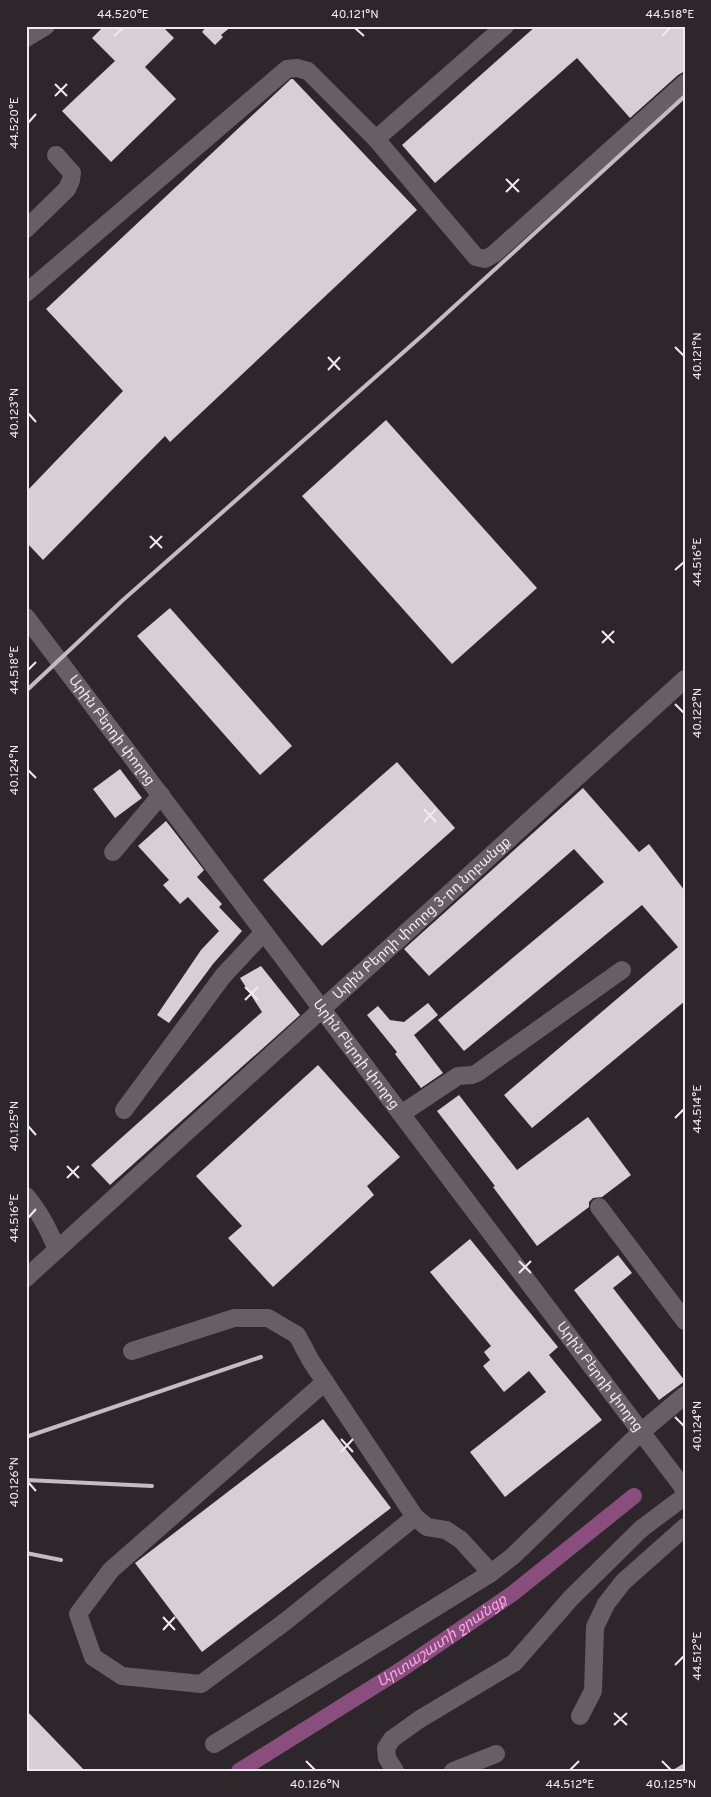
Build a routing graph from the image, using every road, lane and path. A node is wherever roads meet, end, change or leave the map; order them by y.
1 (46, 26) edge
2 (505, 26) edge
3 (26, 38) edge
4 (685, 83) edge
5 (376, 139) junction
6 (56, 155) dead end
7 (26, 229) edge
8 (26, 292) edge
9 (26, 617) edge
10 (685, 679) edge
11 (161, 795) junction
12 (113, 852) dead end
13 (264, 932) junction
14 (622, 970) dead end
15 (323, 1010) junction
16 (124, 1110) dead end
17 (402, 1114) junction
18 (26, 1196) edge
19 (600, 1207) dead end
20 (57, 1250) junction
21 (26, 1278) edge
22 (685, 1321) edge
23 (132, 1351) dead end
24 (325, 1382) junction
25 (685, 1395) edge
26 (641, 1432) junction
27 (685, 1490) edge
28 (685, 1496) edge
29 (415, 1517) junction
30 (685, 1527) edge
31 (491, 1573) junction
32 (580, 1716) dead end
33 (214, 1744) dead end
34 (496, 1754) dead end
35 (395, 1771) edge
36 (453, 1771) edge

1 - 3 street
2 - 5 street
4 - 5 street
5 - 8 street
6 - 7 street
9 - 11 street, Արին Բերդի փողոց
10 - 15 street, Արին Բերդի փողոց 3-րդ նրբանցք
11 - 12 street
11 - 13 street, Արին Բերդի փողոց
13 - 15 street, Արին Բերդի փողոց
13 - 16 street
14 - 17 street
15 - 17 street, Արին Բերդի փողոց
15 - 20 street, Արին Բերդի փողոց 3-րդ նրբանցք
17 - 26 street, Արին Բերդի փողոց
18 - 20 street
19 - 22 street
20 - 21 street, Արին Բերդի փողոց 3-րդ նրբանցք
23 - 24 street
24 - 29 street
24 - 29 street
25 - 26 street
26 - 27 street, Արին Բերդի փողոց
26 - 31 street
28 - 35 street
29 - 31 street
30 - 32 street
31 - 33 street
34 - 36 street

